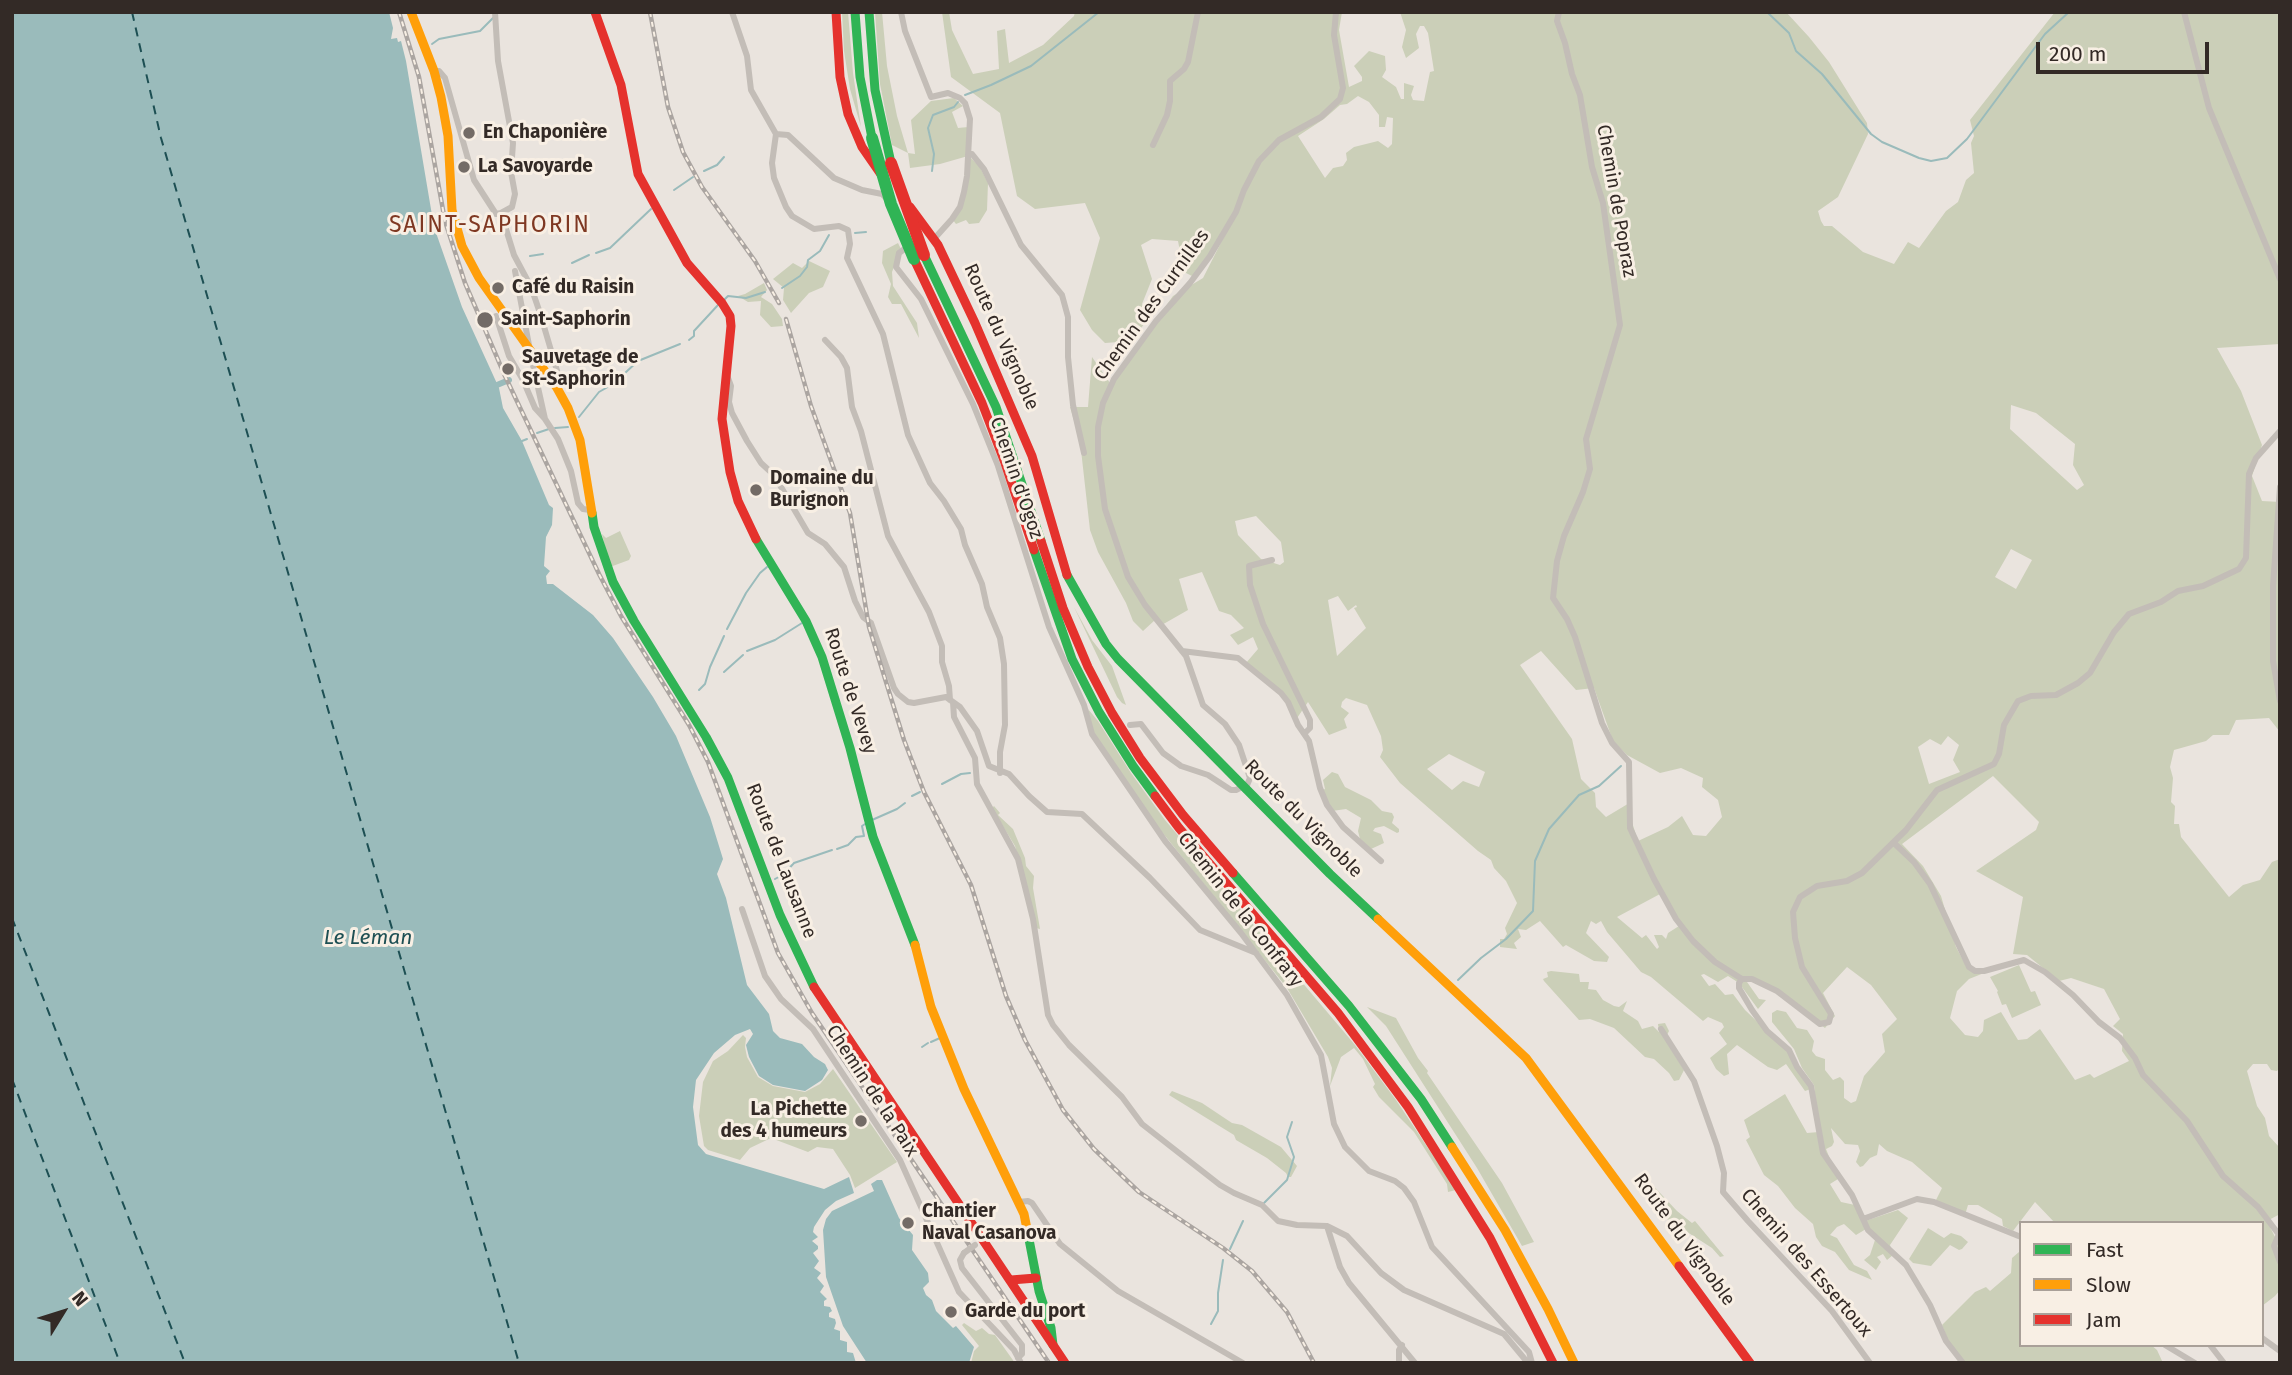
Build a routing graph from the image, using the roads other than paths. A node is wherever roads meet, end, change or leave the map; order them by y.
1 (411, 12) edge
2 (495, 12) edge
3 (595, 12) edge
4 (732, 12) edge
5 (836, 12) edge
6 (855, 12) edge
7 (869, 12) edge
8 (901, 12) edge
9 (1198, 12) edge
10 (1336, 12) edge
11 (1559, 12) edge
12 (2184, 12) edge
13 (434, 71) junction
14 (776, 134) junction
15 (1153, 145) dead end
16 (968, 155) junction
17 (498, 214) junction
18 (932, 236) junction
19 (918, 240) junction
20 (919, 257) junction
21 (515, 271) dead end
22 (2280, 279) edge
23 (496, 316) dead end
24 (825, 340) dead end
25 (532, 353) junction
26 (726, 373) junction
27 (557, 388) junction
28 (545, 419) junction
29 (2280, 431) edge
30 (1084, 453) dead end
31 (2280, 488) edge
32 (590, 510) junction
33 (1272, 560) dead end
34 (1182, 651) junction
35 (951, 701) junction
36 (2280, 701) edge
37 (1130, 725) dead end
38 (1305, 733) junction
39 (1099, 744) joint
40 (1000, 773) junction
41 (1244, 788) junction
42 (1895, 843) junction
43 (1381, 861) dead end
44 (742, 909) dead end
45 (1256, 953) junction
46 (1723, 967) junction
47 (1742, 979) junction
48 (1739, 988) junction
49 (1661, 1030) dead end
50 (1019, 1202) junction
51 (1863, 1219) junction
52 (1327, 1226) junction
53 (2279, 1235) edge
54 (2019, 1236) edge
55 (980, 1242) junction
56 (2280, 1262) edge
57 (1011, 1280) junction
58 (1038, 1284) junction
59 (1027, 1305) junction
60 (2264, 1339) edge
61 (1053, 1345) junction
62 (1402, 1345) junction
63 (2168, 1347) edge
64 (2212, 1347) edge
65 (2280, 1351) edge
66 (1551, 1358) edge
67 (1019, 1361) edge
68 (1065, 1363) edge
69 (1243, 1363) edge
70 (1399, 1363) edge
71 (1415, 1363) edge
72 (1530, 1363) edge
73 (1574, 1363) edge
74 (1750, 1363) edge
75 (1870, 1363) edge
76 (1962, 1363) edge
77 (2195, 1363) edge
78 (2224, 1363) edge

1 - 13 main road, Route de Lausanne
2 - 17 street
3 - 26 main road, Route de Vevey
4 - 14 street
5 - 18 main road, Route du Vignoble
6 - 20 main road, bridge
7 - 20 main road, bridge
8 - 16 street
9 - 15 street
10 - 34 street, Chemin des Curnilles
11 - 46 street, Chemin de Popraz
12 - 22 street
13 - 17 street
13 - 25 main road, Route de Lausanne
14 - 19 street
14 - 40 street
16 - 18 street
16 - 30 street
17 - 27 street
18 - 19 street, Chemin d'Ogoz
18 - 41 main road, Route du Vignoble
19 - 39 street, Chemin d'Ogoz
20 - 66 main road
20 - 73 main road
21 - 25 street
23 - 28 street
24 - 35 street
25 - 27 main road, Route de Lausanne
25 - 28 street
26 - 35 street
26 - 50 main road, Route de Vevey
27 - 32 main road, Route de Lausanne
28 - 32 street
29 - 42 street
31 - 36 street
32 - 55 main road, Route de Lausanne
33 - 38 street
34 - 38 street
34 - 41 street, Chemin des Curnilles
35 - 40 street
35 - 52 street
37 - 41 street
38 - 43 street
39 - 45 street, Chemin de la Confrary
40 - 45 street
41 - 74 main road, Route du Vignoble
42 - 47 street, Chemin de Popraz
42 - 53 street
44 - 67 street, Chemin de la Paix
45 - 72 street, Chemin de la Confrary
46 - 47 street, Chemin de Popraz
46 - 48 street, Chemin de Popraz
47 - 48 street
48 - 51 street, Chemin de Popraz
49 - 75 street, Chemin des Essertoux
50 - 58 main road, Route de Vevey
50 - 69 street
51 - 54 street
51 - 76 street, Chemin de Popraz
52 - 62 street
52 - 72 street
53 - 56 street
55 - 57 main road, Route de Lausanne
55 - 67 street, bridge
57 - 58 main road
57 - 59 main road, Route de Lausanne
58 - 59 main road
58 - 61 main road, Route de Vevey
59 - 61 main road, Route de Lausanne
60 - 65 street
61 - 68 main road, Route de Lausanne
62 - 70 street
62 - 71 street
63 - 77 street
64 - 78 street

